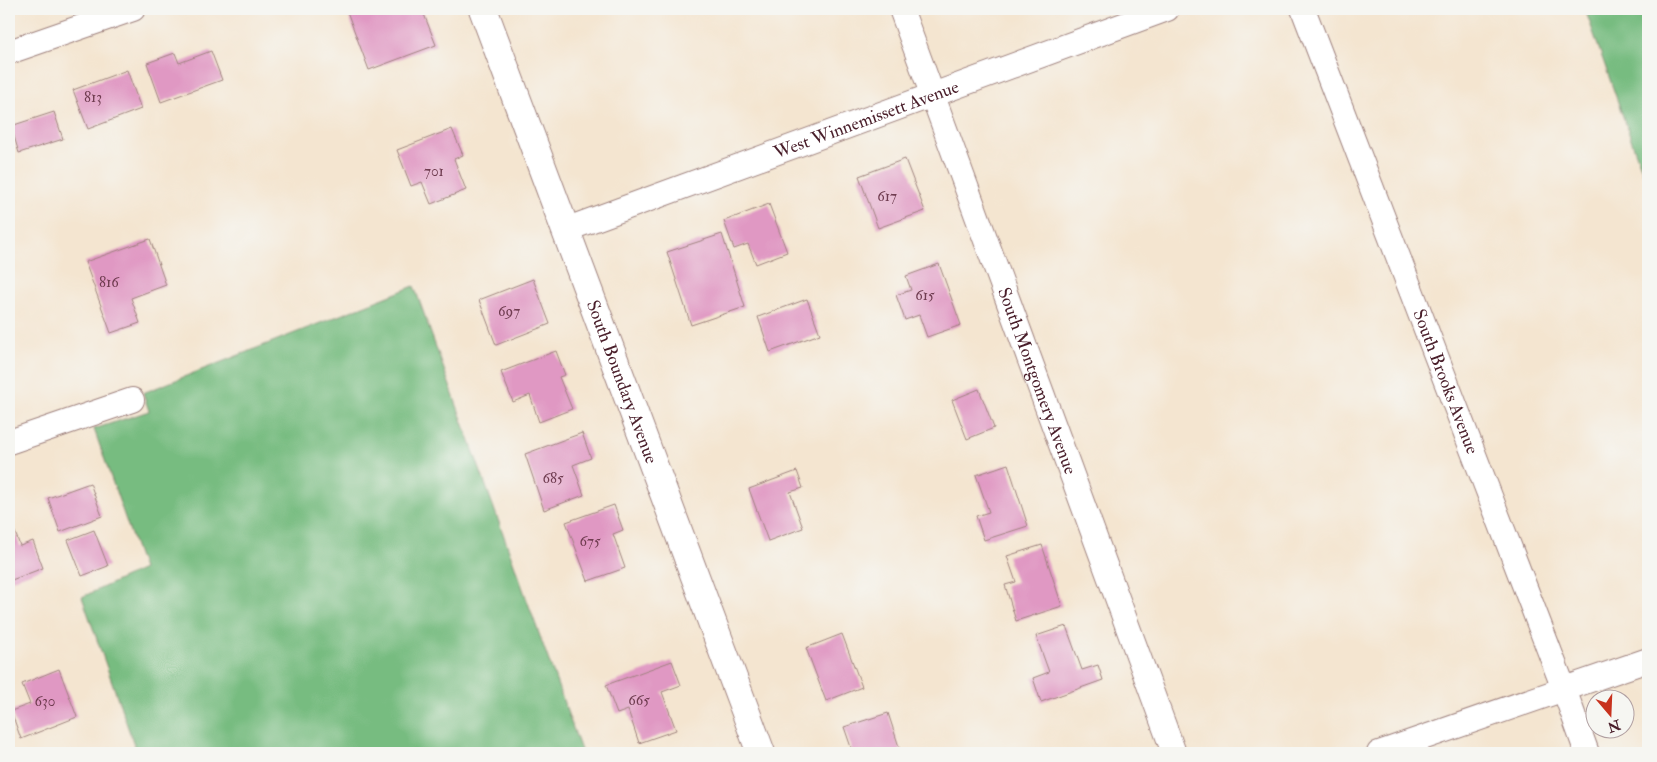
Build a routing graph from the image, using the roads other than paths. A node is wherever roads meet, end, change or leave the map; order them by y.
1 (133, 9) edge
2 (483, 9) edge
3 (901, 9) edge
4 (1167, 9) edge
5 (1303, 9) edge
6 (9, 52) edge
7 (933, 95) junction
8 (565, 230) junction
9 (132, 400) dead end
10 (9, 442) edge
11 (1648, 660) edge
12 (1564, 689) junction
13 (761, 753) edge
14 (1174, 753) edge
15 (1379, 753) edge
16 (1587, 753) edge

1 - 6 street
2 - 8 street, South Boundary Avenue
3 - 7 street, South Montgomery Avenue
4 - 7 street, West Winnemissett Avenue
5 - 12 street, South Brooks Avenue
7 - 8 street, West Winnemissett Avenue
7 - 14 street, South Montgomery Avenue
8 - 13 street, South Boundary Avenue
9 - 10 street
11 - 12 street
12 - 15 street
12 - 16 street, South Brooks Avenue

